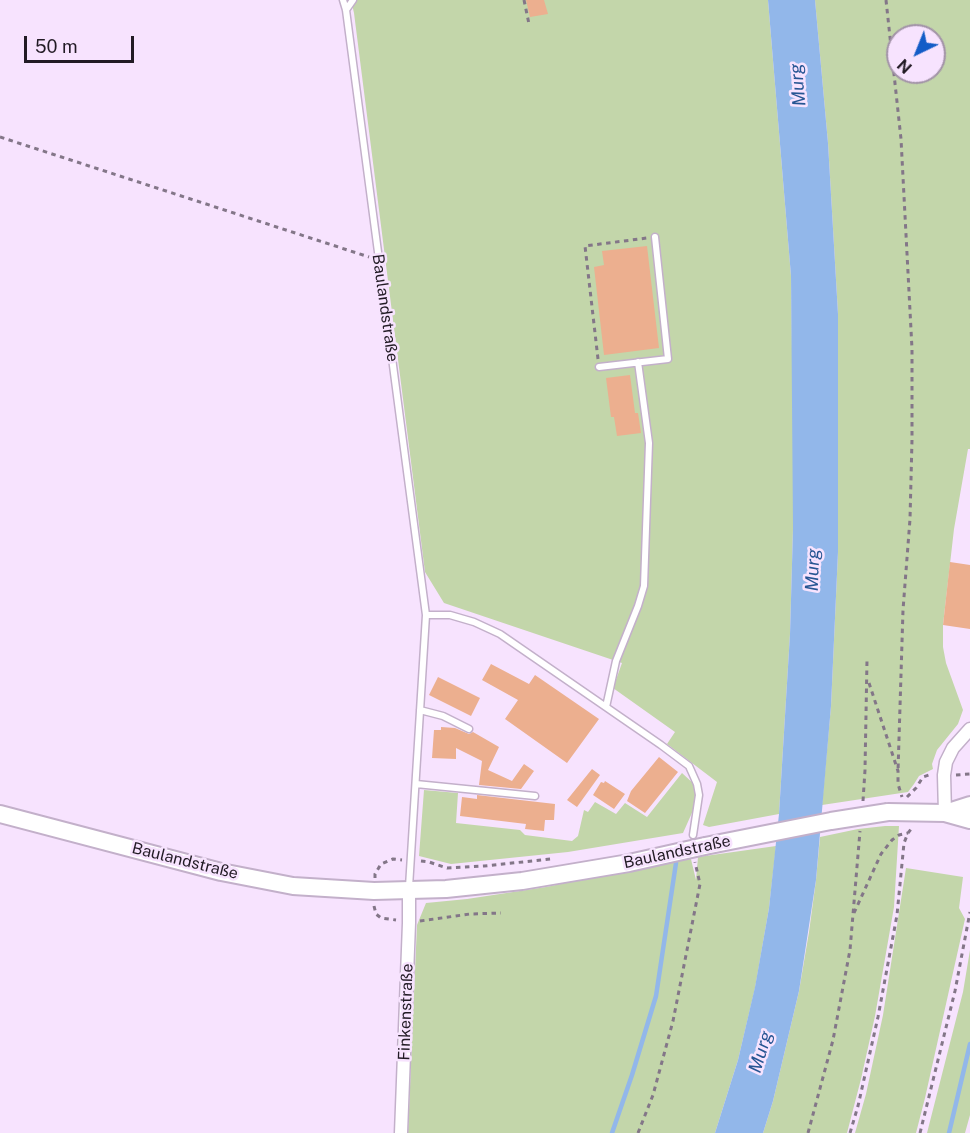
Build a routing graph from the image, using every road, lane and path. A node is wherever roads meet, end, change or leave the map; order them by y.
1 (344, 0) edge
2 (353, 0) edge
3 (524, 0) edge
4 (886, 0) edge
5 (346, 10) junction
6 (529, 24) dead end
7 (0, 137) edge
8 (655, 237) joint
9 (378, 260) junction
10 (638, 362) junction
11 (599, 367) joint
12 (426, 615) junction
13 (867, 660) dead end
14 (867, 679) junction
15 (606, 706) junction
16 (420, 710) junction
17 (469, 729) dead end
18 (970, 729) edge
19 (898, 771) junction
20 (944, 775) junction
21 (416, 784) junction
22 (535, 796) dead end
23 (903, 798) junction
24 (862, 803) dead end
25 (892, 806) junction
26 (945, 813) junction
27 (0, 814) edge
28 (969, 816) edge
29 (917, 822) dead end
30 (861, 826) dead end
31 (908, 833) junction
32 (697, 843) junction
33 (409, 891) junction
34 (970, 912) edge
35 (501, 913) dead end
36 (853, 915) junction
37 (409, 923) junction
38 (401, 1133) edge
39 (638, 1133) edge
40 (808, 1133) edge
41 (850, 1133) edge
42 (920, 1133) edge

1 - 5 lane, Baulandstraße
2 - 5 lane
3 - 6 path
4 - 19 path
5 - 9 lane, Baulandstraße
7 - 9 path
8 - 10 lane
8 - 11 path
9 - 12 lane, Baulandstraße
10 - 11 lane
10 - 15 lane
12 - 15 lane
12 - 16 lane, Baulandstraße
13 - 14 path
14 - 19 path
14 - 24 path
15 - 32 lane
16 - 17 lane
16 - 21 lane, Baulandstraße
18 - 20 street
19 - 23 path
20 - 23 path
20 - 26 street
21 - 22 lane
21 - 33 lane, Baulandstraße
23 - 25 path
25 - 26 street, Baulandstraße
25 - 32 street, Baulandstraße, bridge
26 - 28 street, Baulandstraße
27 - 33 street, Baulandstraße
29 - 31 path
30 - 36 path
31 - 36 path
31 - 41 path
32 - 33 street, Baulandstraße
32 - 39 path
33 - 37 street, Finkenstraße
34 - 42 path
35 - 37 path
36 - 40 path
37 - 38 street, Finkenstraße

